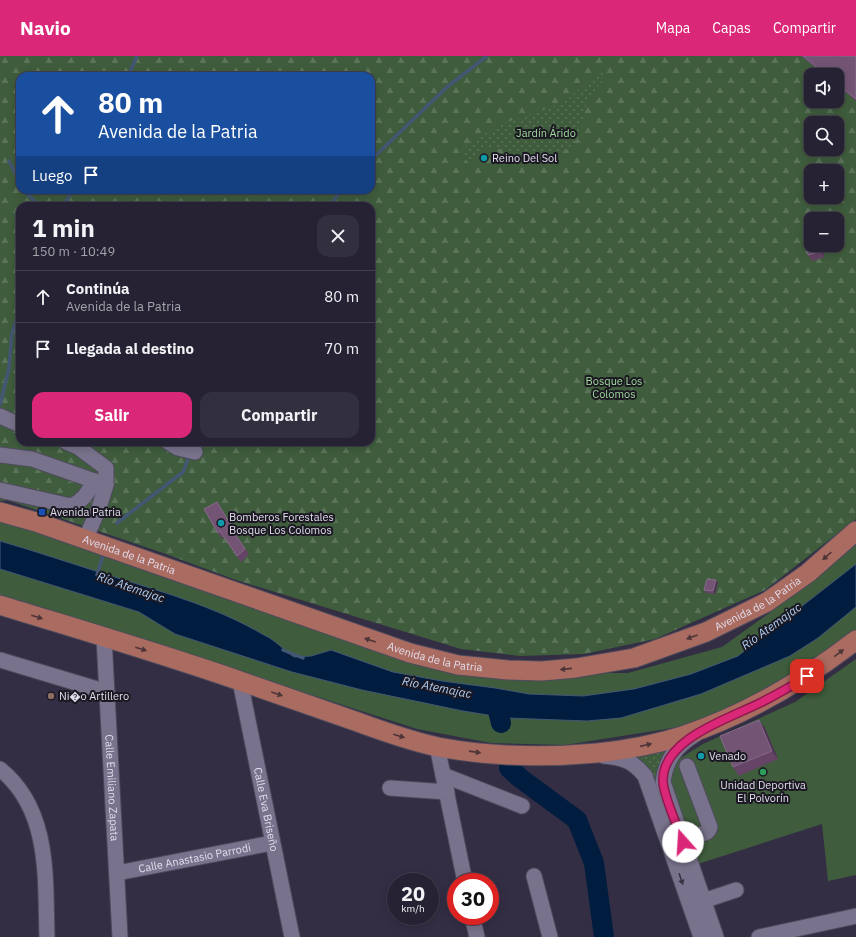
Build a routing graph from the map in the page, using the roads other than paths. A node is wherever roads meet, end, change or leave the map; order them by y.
1 (0, 416) edge
2 (16, 423) edge
3 (76, 446) edge
4 (175, 446) edge
5 (195, 452) dead end
6 (0, 455) edge
7 (100, 483) junction
8 (0, 490) edge
9 (0, 512) edge
10 (855, 532) edge
11 (85, 540) junction
12 (0, 605) edge
13 (104, 638) junction
14 (856, 640) edge
15 (0, 660) edge
16 (240, 681) junction
17 (107, 692) junction
18 (708, 727) junction
19 (437, 746) junction
20 (582, 754) junction
21 (687, 766) dead end
22 (0, 769) edge
23 (443, 775) junction
24 (390, 788) dead end
25 (446, 792) junction
26 (660, 799) junction
27 (522, 806) dead end
28 (683, 842) junction
29 (272, 843) junction
30 (117, 873) junction
31 (463, 873) edge
32 (534, 876) dead end
33 (736, 890) dead end
34 (703, 901) junction
35 (856, 916) edge
36 (474, 925) edge
37 (808, 932) edge
38 (47, 937) edge
39 (120, 937) edge
40 (292, 937) edge
41 (477, 937) edge
42 (550, 937) edge
43 (701, 937) edge
44 (716, 937) edge
45 (758, 937) edge

1 - 2 street
3 - 7 street
4 - 5 street
6 - 7 street
7 - 8 street
7 - 11 street
9 - 11 main road, Avenida de la Patria
10 -> 11 main road, Avenida de la Patria
12 -> 13 main road
13 -> 16 main road
13 - 17 street, Calle Emiliano Zapata
18 -> 14 main road
15 - 17 street
16 -> 19 main road
16 - 29 street, Calle Eva Briseño
17 - 30 street, Calle Emiliano Zapata
20 -> 18 main road
18 - 26 street
19 -> 20 main road
19 - 23 street
20 - 26 street
21 - 28 street
22 - 38 street
23 - 25 street
23 - 27 street
24 - 25 street
25 - 31 street
26 - 28 street
26 -> 43 street
28 - 34 street
29 - 30 street, Calle Anastasio Parrodi
29 - 40 street, Calle Eva Briseño
30 - 39 street, Calle Emiliano Zapata
32 - 42 street
33 - 34 street
34 - 44 street
35 - 37 street
36 - 41 street
37 - 45 street

